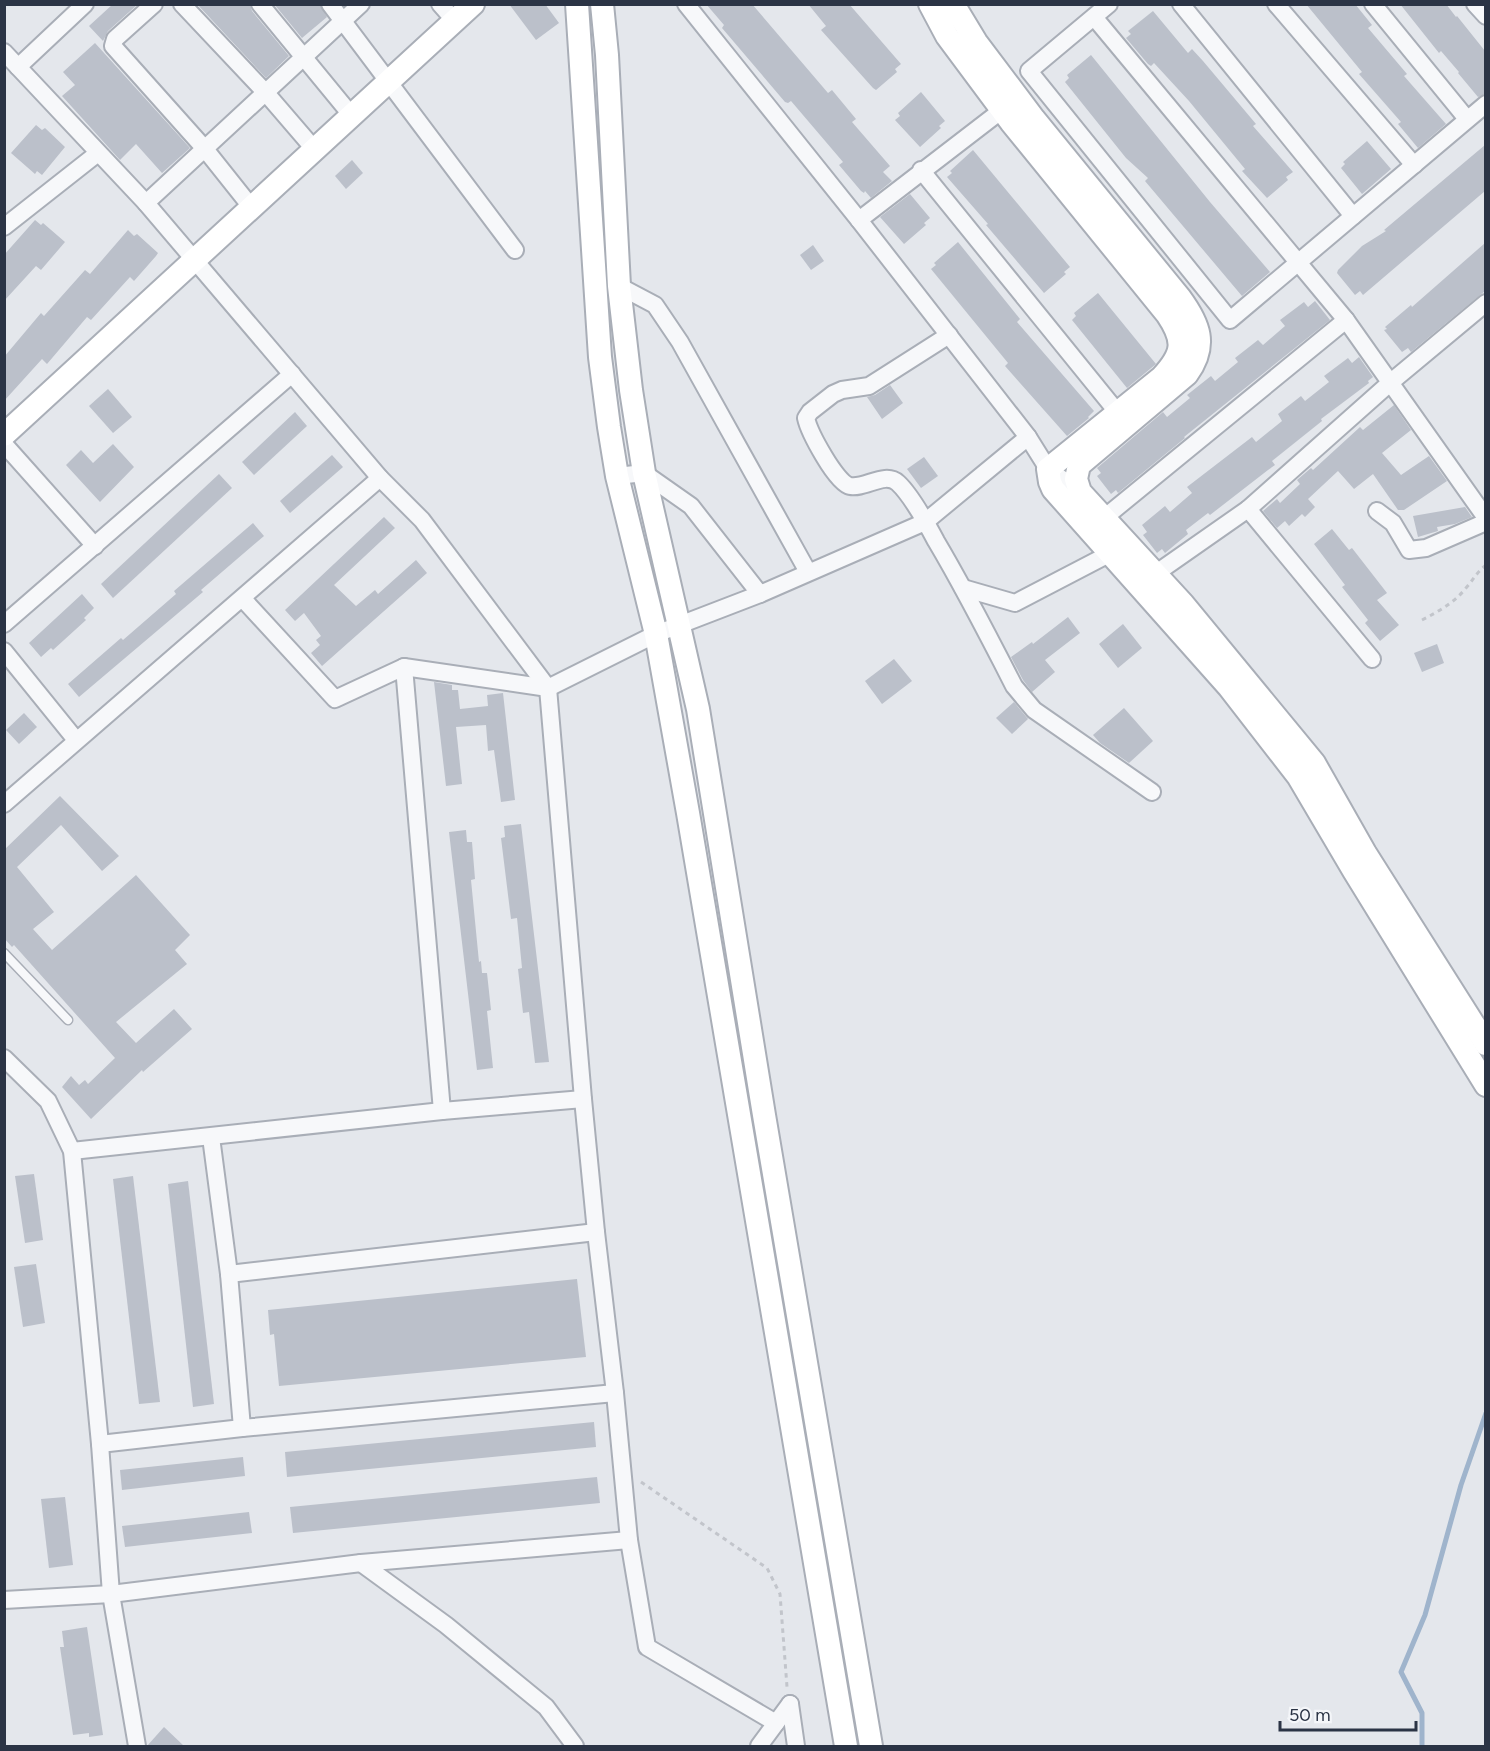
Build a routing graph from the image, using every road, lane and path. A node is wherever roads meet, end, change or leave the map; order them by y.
1 (85, 4) edge
2 (154, 4) edge
3 (182, 4) edge
4 (260, 4) edge
5 (330, 4) edge
6 (361, 4) edge
7 (440, 4) edge
8 (473, 4) edge
9 (577, 4) edge
10 (602, 4) edge
11 (686, 4) edge
12 (930, 4) edge
13 (953, 4) edge
14 (1109, 4) edge
15 (1181, 4) edge
16 (1276, 4) edge
17 (1373, 4) edge
18 (1475, 4) edge
19 (1485, 16) edge
20 (1094, 17) junction
21 (455, 21) junction
22 (344, 22) junction
23 (4, 52) edge
24 (304, 58) junction
25 (18, 67) junction
26 (1029, 71) junction
27 (389, 83) junction
28 (1010, 87) junction
29 (266, 93) junction
30 (1485, 104) edge
31 (1002, 110) junction
32 (352, 116) junction
33 (1467, 119) junction
34 (205, 148) junction
35 (315, 150) junction
36 (98, 153) junction
37 (1414, 165) junction
38 (921, 170) junction
39 (146, 203) junction
40 (252, 208) junction
41 (1353, 216) junction
42 (859, 220) junction
43 (4, 227) edge
44 (515, 250) dead end
45 (195, 260) junction
46 (1298, 262) junction
47 (619, 286) junction
48 (1485, 303) edge
49 (1346, 320) junction
50 (949, 335) junction
51 (292, 374) junction
52 (1391, 382) junction
53 (1118, 413) junction
54 (4, 435) edge
55 (1028, 437) junction
56 (4, 444) edge
57 (1048, 469) junction
58 (644, 472) junction
59 (617, 476) junction
60 (380, 478) junction
61 (1080, 492) junction
62 (1248, 509) junction
63 (1377, 511) dead end
64 (1104, 518) junction
65 (1485, 520) edge
66 (925, 522) junction
67 (95, 546) junction
68 (1111, 553) junction
69 (1485, 565) edge
70 (808, 572) junction
71 (1155, 574) junction
72 (963, 588) junction
73 (759, 594) junction
74 (243, 599) junction
75 (1422, 620) dead end
76 (4, 624) edge
77 (680, 624) junction
78 (656, 634) junction
79 (4, 651) edge
80 (1372, 659) dead end
81 (404, 667) junction
82 (548, 688) junction
83 (76, 740) junction
84 (1152, 792) dead end
85 (4, 804) edge
86 (4, 953) edge
87 (68, 1020) dead end
88 (1469, 1021) edge
89 (1485, 1044) edge
90 (4, 1058) edge
91 (1485, 1084) edge
92 (759, 1087) junction
93 (735, 1091) junction
94 (583, 1099) junction
95 (442, 1111) junction
96 (211, 1137) junction
97 (72, 1151) junction
98 (596, 1232) junction
99 (229, 1274) junction
100 (615, 1393) junction
101 (242, 1428) junction
102 (100, 1444) junction
103 (622, 1468) junction
104 (628, 1540) junction
105 (361, 1563) junction
106 (111, 1594) junction
107 (4, 1600) edge
108 (790, 1704) junction
109 (776, 1723) junction
110 (137, 1746) edge
111 (575, 1746) edge
112 (759, 1746) edge
113 (796, 1746) edge
114 (846, 1746) edge
115 (871, 1746) edge

1 - 25 street
2 - 34 street
3 - 29 street
4 - 24 street
5 - 22 street
6 - 22 street
7 - 21 street
8 - 21 main road
9 - 59 main road
10 - 47 main road
11 - 42 street
12 - 31 main road
13 - 28 main road
14 - 20 street
15 - 41 street
16 - 37 street
17 - 33 street
18 - 19 street
20 - 26 street
20 - 46 street
21 - 27 main road
22 - 24 street
22 - 27 street
23 - 25 street
24 - 29 street
24 - 32 street
25 - 36 street
26 - 28 street
26 - 46 street
27 - 32 main road
27 - 44 street
28 - 61 main road
29 - 34 street
29 - 35 street
30 - 33 street
31 - 38 street
31 - 53 main road
32 - 35 main road
33 - 37 street
34 - 39 street
34 - 40 street
35 - 40 main road
36 - 39 street
36 - 43 street
37 - 41 street
38 - 42 street
38 - 53 street
39 - 45 street
40 - 45 main road
41 - 46 street
42 - 50 street
45 - 51 street
45 - 54 main road
46 - 49 street
47 - 58 main road
47 - 70 street
48 - 52 street
49 - 52 street
49 - 64 street
50 - 55 street
50 - 66 street
51 - 60 street
51 - 67 street
52 - 62 street
52 - 65 street
53 - 57 main road
55 - 57 street
55 - 66 street
56 - 67 street
57 - 61 street
57 - 68 main road
58 - 59 street
58 - 73 street
58 - 77 main road
59 - 78 main road
60 - 74 street
60 - 82 street
61 - 64 main road
62 - 71 street
62 - 80 street
63 - 65 street
64 - 71 main road
66 - 70 street
66 - 72 street
67 - 76 street
68 - 72 street
68 - 88 main road
69 - 75 path
70 - 73 street
71 - 88 main road
72 - 84 street
73 - 77 street
74 - 81 street
74 - 83 street
77 - 78 street
77 - 92 main road
78 - 82 street
78 - 93 main road
79 - 83 street
81 - 82 street
81 - 95 street
82 - 94 street
83 - 85 street
86 - 87 lane
88 - 89 main road
88 - 91 main road
90 - 97 street
92 - 93 street
92 - 115 main road
93 - 114 main road
94 - 95 street
94 - 98 street
95 - 96 street
96 - 97 street
96 - 99 street
97 - 102 street
98 - 99 street
98 - 100 street
99 - 101 street
100 - 101 street
100 - 103 street
101 - 102 street
102 - 106 street
103 - 104 street
103 - 108 path
104 - 105 street
104 - 109 street
105 - 106 street
105 - 111 street
106 - 107 street
106 - 110 street
108 - 109 street
108 - 113 street
109 - 112 street

